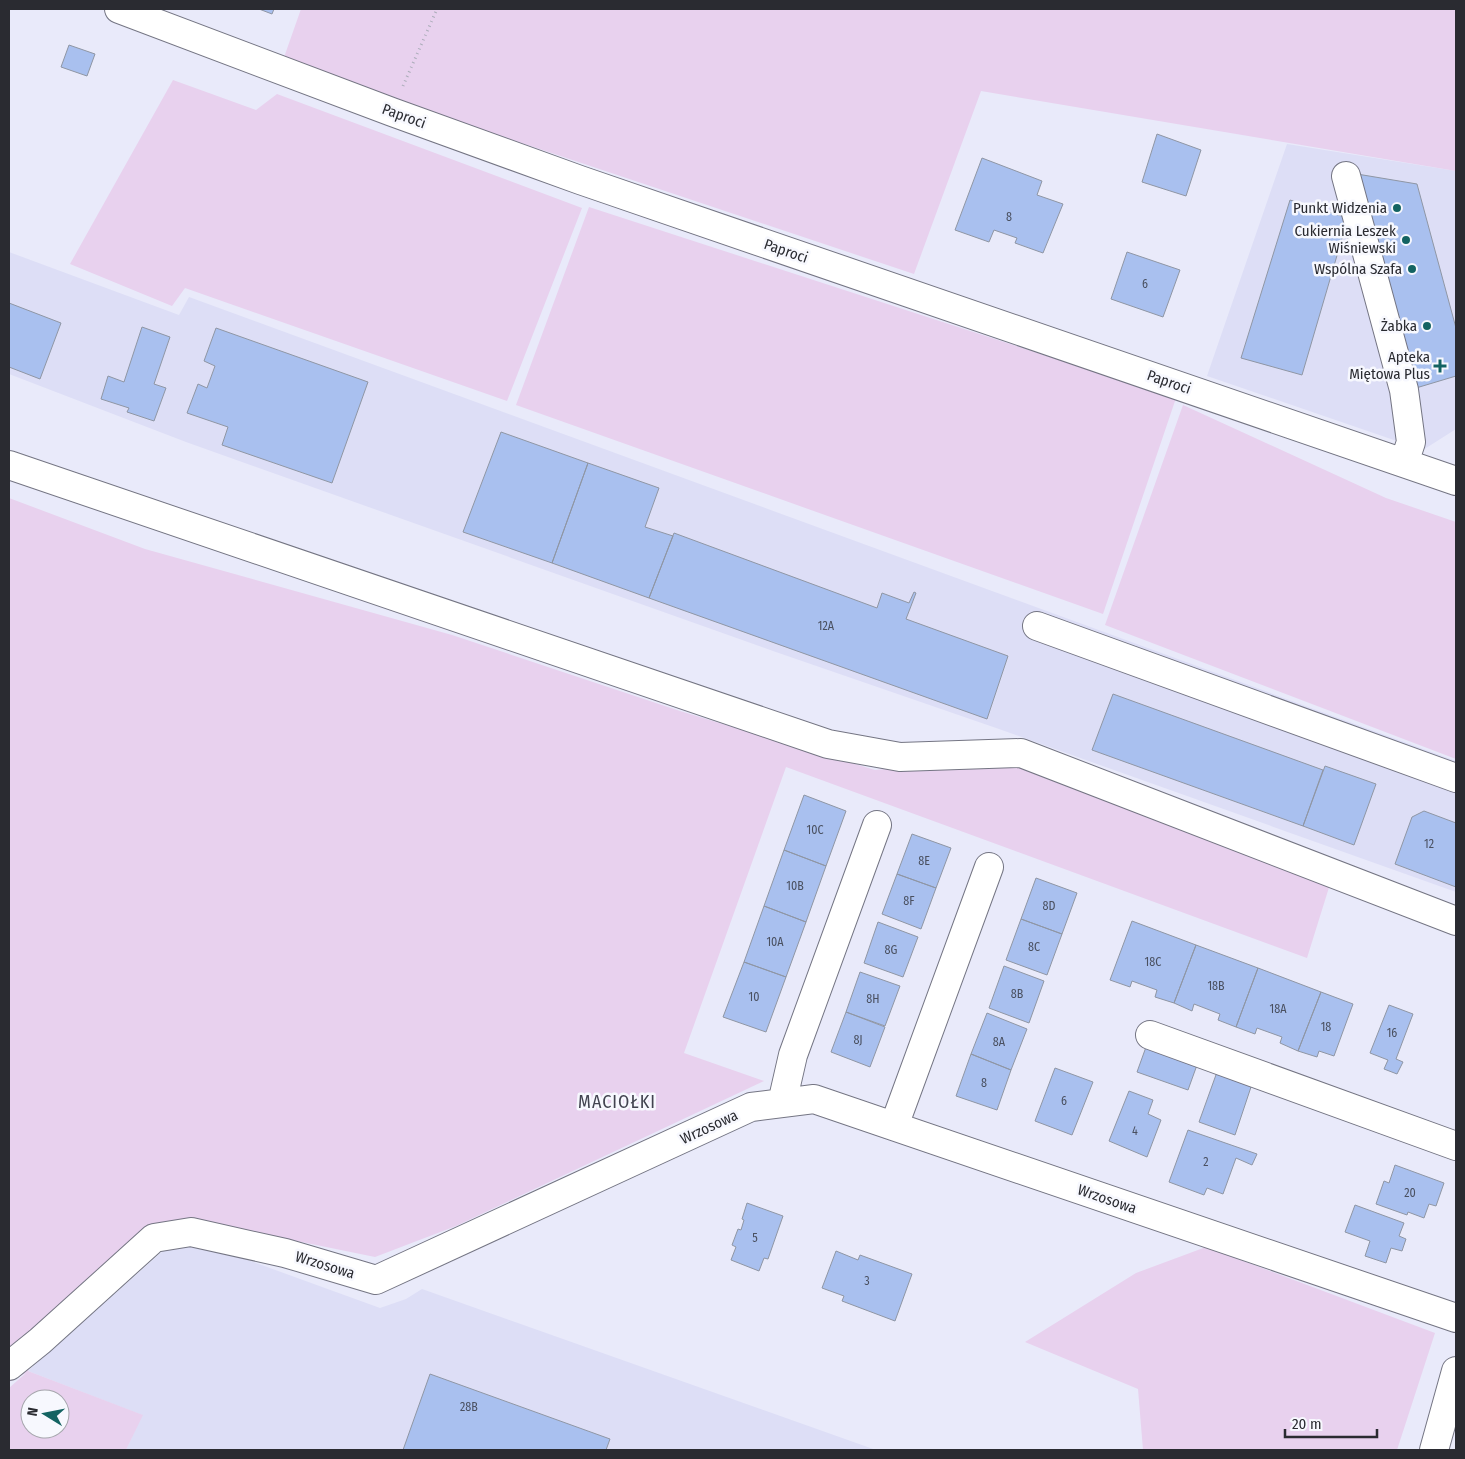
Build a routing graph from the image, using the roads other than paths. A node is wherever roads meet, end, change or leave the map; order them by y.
1 (119, 9) edge
2 (1346, 176) dead end
3 (1404, 463) junction
4 (9, 465) edge
5 (1456, 481) edge
6 (1037, 626) dead end
7 (1456, 778) edge
8 (877, 825) dead end
9 (989, 868) dead end
10 (1456, 921) edge
11 (1150, 1035) dead end
12 (782, 1103) junction
13 (894, 1126) junction
14 (1456, 1146) edge
15 (1456, 1318) edge
16 (9, 1366) edge
17 (1456, 1372) edge
18 (1434, 1450) edge

1 - 3 street, Paproci
2 - 3 street
3 - 5 street, Paproci
4 - 10 street
6 - 7 street
8 - 12 street
9 - 13 street
11 - 14 street
12 - 13 street, Wrzosowa
12 - 16 street, Wrzosowa
13 - 15 street, Wrzosowa
17 - 18 street

